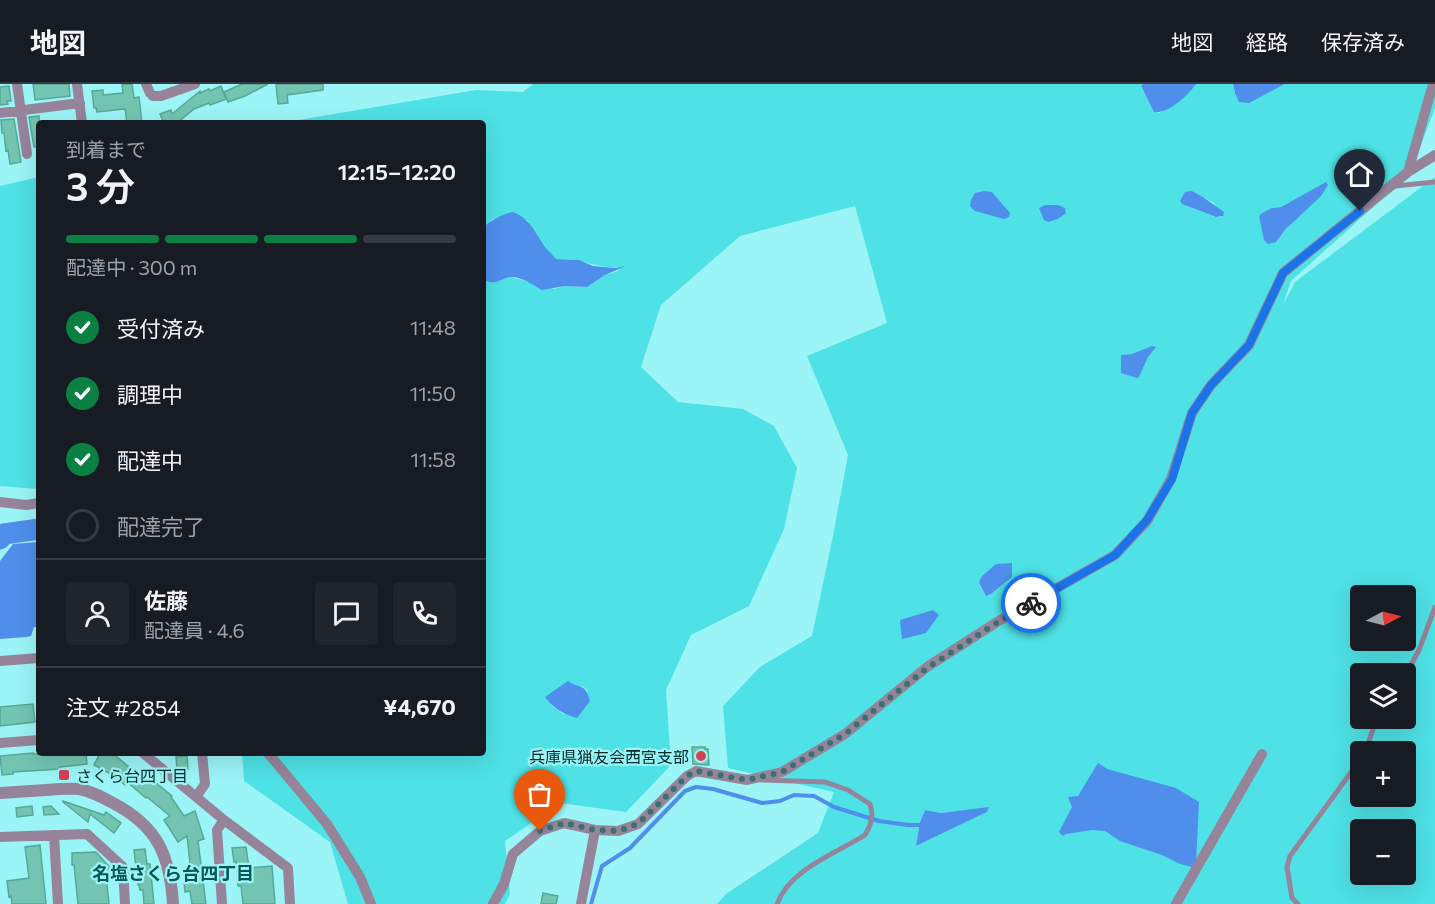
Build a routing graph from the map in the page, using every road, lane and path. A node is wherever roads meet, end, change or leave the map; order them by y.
1 (17, 84) edge
2 (77, 84) edge
3 (146, 84) edge
4 (195, 84) edge
5 (1433, 84) edge
6 (80, 103) junction
7 (21, 110) junction
8 (0, 113) edge
9 (82, 120) edge
10 (27, 154) dead end
11 (1435, 155) edge
12 (1408, 172) junction
13 (1435, 182) edge
14 (1390, 187) junction
15 (0, 502) edge
16 (36, 503) edge
17 (1435, 607) edge
18 (36, 658) edge
19 (0, 661) edge
20 (1412, 663) edge
21 (36, 740) edge
22 (0, 743) edge
23 (1262, 754) dead end
24 (148, 756) edge
25 (202, 756) edge
26 (270, 756) edge
27 (1350, 774) edge
28 (747, 780) junction
29 (0, 793) edge
30 (196, 797) junction
31 (224, 820) junction
32 (595, 830) junction
33 (54, 835) junction
34 (0, 837) edge
35 (58, 904) edge
36 (125, 904) edge
37 (173, 904) edge
38 (222, 904) edge
39 (290, 904) edge
40 (370, 904) edge
41 (493, 904) edge
42 (581, 904) edge
43 (777, 904) edge
44 (1176, 904) edge
45 (1298, 904) edge

1 - 7 street
2 - 6 street
3 - 4 street
5 - 12 street
6 - 7 street
6 - 9 street
7 - 8 street
7 - 10 street
11 - 12 street
12 - 14 street
13 - 14 lane
14 - 28 street
15 - 16 street
17 - 20 lane
18 - 19 street
21 - 22 street
23 - 44 street
24 - 30 street
25 - 30 street
26 - 40 street
27 - 45 lane
28 - 32 street
28 - 43 lane
29 - 37 street
30 - 31 street
31 - 38 street
31 - 39 street
32 - 41 street
32 - 42 street
33 - 34 street
33 - 35 street
33 - 36 street

